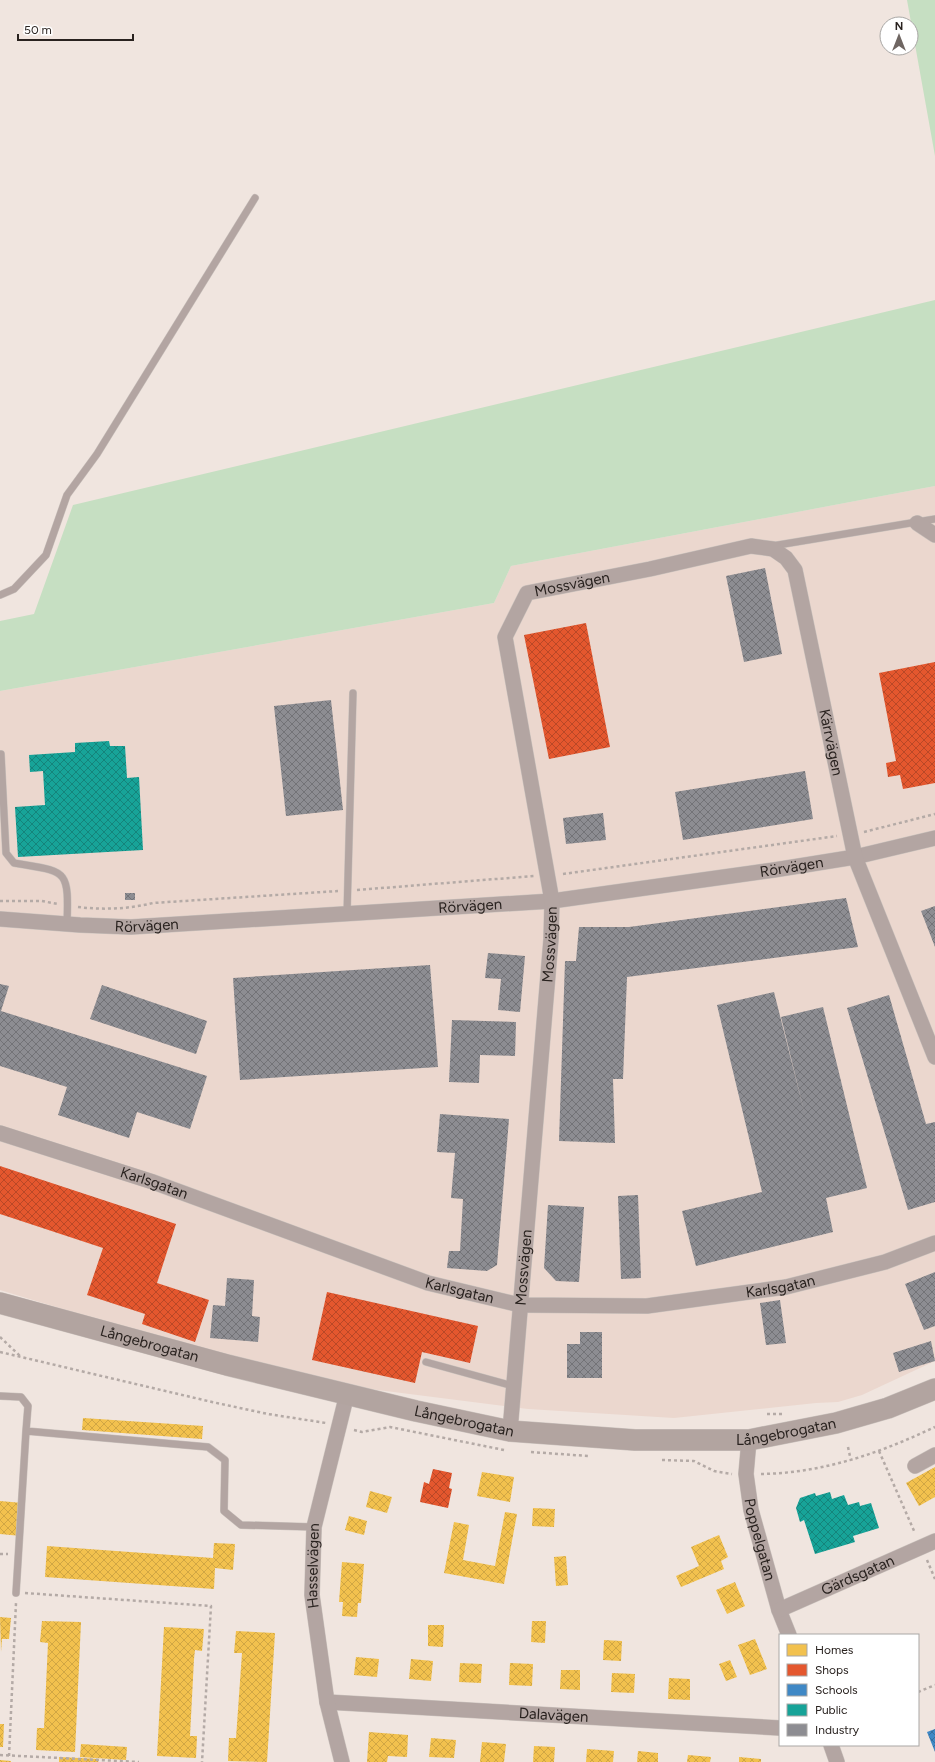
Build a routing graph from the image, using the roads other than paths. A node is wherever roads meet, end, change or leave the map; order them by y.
1 (255, 198) dead end
2 (935, 519) edge
3 (918, 523) junction
4 (935, 535) edge
5 (762, 547) junction
6 (650, 569) joint
7 (0, 595) edge
8 (353, 693) dead end
9 (1, 754) dead end
10 (935, 838) edge
11 (855, 857) junction
12 (552, 901) junction
13 (347, 914) junction
14 (0, 919) edge
15 (67, 924) junction
16 (935, 1057) edge
17 (0, 1133) edge
18 (935, 1243) edge
19 (0, 1303) edge
20 (520, 1304) junction
21 (426, 1362) dead end
22 (513, 1386) junction
23 (935, 1389) edge
24 (347, 1394) junction
25 (0, 1396) edge
26 (26, 1431) junction
27 (510, 1431) junction
28 (748, 1440) junction
29 (935, 1455) edge
30 (915, 1466) dead end
31 (314, 1527) junction
32 (935, 1541) edge
33 (16, 1593) road end
34 (779, 1610) junction
35 (789, 1634) edge
36 (327, 1702) junction
37 (779, 1728) edge
38 (831, 1746) edge
39 (342, 1762) edge
40 (837, 1762) edge

1 - 7 lane
2 - 3 lane
3 - 4 street
3 - 5 lane
5 - 6 street, Kärrvägen
5 - 11 street, Kärrvägen
6 - 12 street, Mossvägen
8 - 13 lane
9 - 15 lane
10 - 11 street, Rörvägen
11 - 12 street, Rörvägen
11 - 16 street, Kärrvägen
12 - 13 street, Rörvägen
12 - 20 street, Mossvägen
13 - 15 street, Rörvägen
14 - 15 street, Rörvägen
17 - 20 street, Karlsgatan
18 - 20 street, Karlsgatan
19 - 24 main road, Långebrogatan
20 - 22 street, Mossvägen
21 - 22 lane
22 - 27 street, Mossvägen
23 - 28 main road, Långebrogatan
24 - 27 main road, Långebrogatan
24 - 31 street, Hasselvägen
25 - 26 lane
26 - 31 lane
26 - 33 lane
27 - 28 main road, Långebrogatan
28 - 34 street, Poppelgatan
29 - 30 street
31 - 36 street, Hasselvägen
32 - 34 street, Gärdsgatan
34 - 35 street, Poppelgatan
36 - 37 street, Dalavägen
36 - 39 street, Hasselvägen
38 - 40 street

